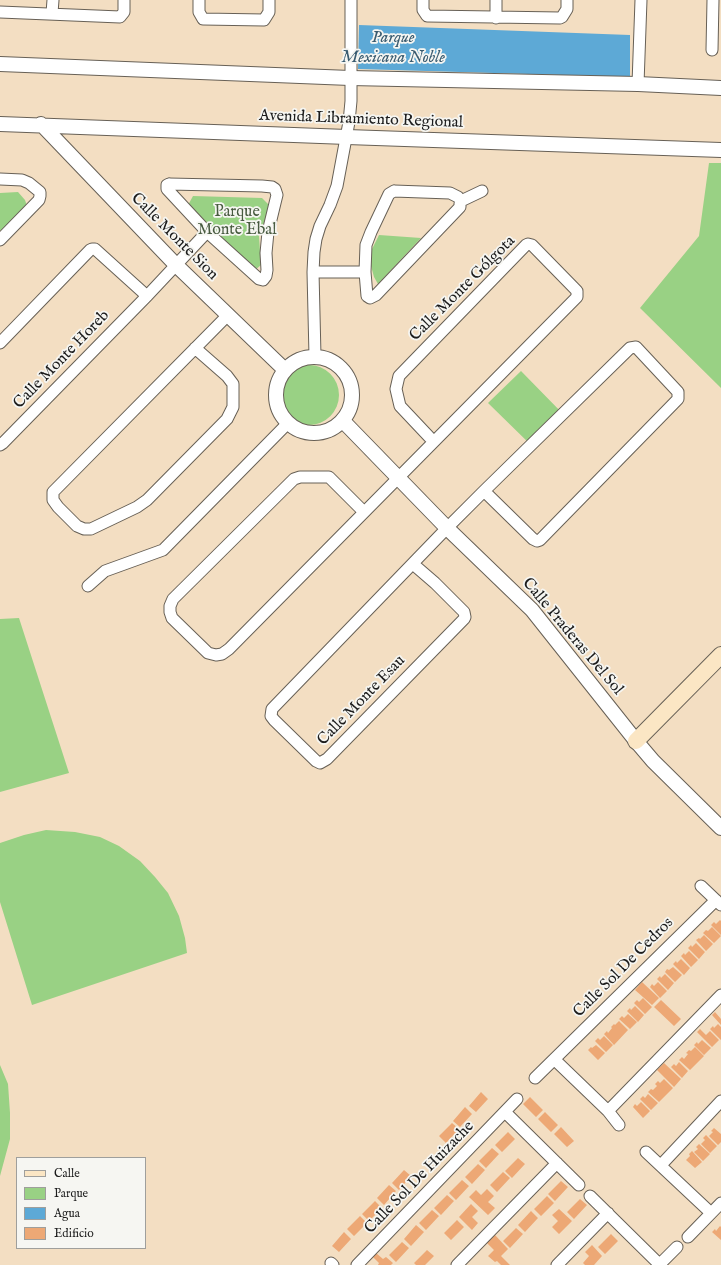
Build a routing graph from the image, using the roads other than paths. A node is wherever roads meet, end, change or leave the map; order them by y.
1 (53, 0) edge
2 (124, 0) edge
3 (199, 0) edge
4 (269, 0) edge
5 (351, 0) edge
6 (423, 0) edge
7 (496, 0) edge
8 (641, 0) edge
9 (713, 0) edge
10 (567, 5) edge
11 (0, 12) edge
12 (52, 14) junction
13 (496, 18) junction
14 (716, 37) edge
15 (712, 50) dead end
16 (0, 64) edge
17 (350, 78) junction
18 (638, 84) junction
19 (721, 88) edge
20 (0, 124) edge
21 (41, 124) junction
22 (346, 137) junction
23 (721, 150) edge
24 (0, 179) edge
25 (482, 191) dead end
26 (461, 201) junction
27 (206, 232) junction
28 (0, 240) edge
29 (176, 265) junction
30 (313, 272) junction
31 (365, 272) junction
32 (147, 296) junction
33 (228, 315) junction
34 (0, 343) edge
35 (195, 348) junction
36 (315, 356) junction
37 (285, 370) junction
38 (343, 421) junction
39 (288, 423) junction
40 (433, 441) junction
41 (0, 445) edge
42 (398, 478) junction
43 (484, 491) junction
44 (364, 512) junction
45 (447, 528) junction
46 (413, 564) junction
47 (88, 586) dead end
48 (721, 655) edge
49 (636, 741) junction
50 (721, 828) edge
51 (702, 886) dead end
52 (718, 903) edge
53 (721, 995) edge
54 (554, 1060) junction
55 (535, 1078) dead end
56 (517, 1099) dead end
57 (721, 1101) edge
58 (608, 1111) junction
59 (505, 1112) junction
60 (619, 1125) dead end
61 (646, 1152) dead end
62 (557, 1163) junction
63 (661, 1165) junction
64 (579, 1185) dead end
65 (590, 1196) dead end
66 (721, 1203) edge
67 (608, 1213) junction
68 (711, 1213) junction
69 (688, 1237) dead end
70 (677, 1247) dead end
71 (357, 1265) edge
72 (457, 1265) edge
73 (557, 1265) edge
74 (659, 1265) edge

1 - 12 street
2 - 12 street
3 - 4 street
5 - 17 street
6 - 13 street
7 - 13 street
8 - 18 street
9 - 14 street
10 - 13 street
11 - 12 street
14 - 15 street
16 - 17 street
17 - 18 street
17 - 22 street
18 - 19 street
20 - 21 street, Avenida Libramiento Regional
21 - 22 street, Avenida Libramiento Regional
21 - 29 street, Calle Monte Sion
22 - 23 street, Avenida Libramiento Regional
22 - 30 street
24 - 28 street
25 - 26 street
26 - 31 street
26 - 31 street
27 - 27 street
27 - 29 street, Calle Monte Horeb
29 - 32 street, Calle Monte Horeb
29 - 33 street, Calle Monte Sion
30 - 31 street
30 - 36 street
32 - 34 street
32 - 41 street, Calle Monte Horeb
33 - 35 street
33 - 37 street, Calle Monte Sion
35 - 35 street
36 - 37 street
36 - 38 street
37 - 39 street
38 - 39 street
38 - 42 street, Calle Praderas Del Sol
39 - 47 street
40 - 40 street, Calle Monte Gólgota
40 - 42 street, Calle Monte Gólgota
42 - 44 street, Calle Monte Gólgota
42 - 45 street, Calle Praderas Del Sol
43 - 43 street, Calle Monte Esau
43 - 45 street, Calle Monte Esau
44 - 44 street, Calle Monte Gólgota
45 - 46 street, Calle Monte Esau
45 - 49 street, Calle Praderas Del Sol
46 - 46 street, Calle Monte Esau
48 - 49 main road
49 - 50 street, Calle Praderas Del Sol
51 - 52 street, Calle Sol De Cedros
52 - 54 street, Calle Sol De Cedros
53 - 58 street
54 - 55 street, Calle Sol De Cedros
54 - 58 street
56 - 59 street, Calle Sol De Huizache
57 - 63 street
58 - 60 street
59 - 62 street
59 - 71 street, Calle Sol De Huizache
61 - 63 street
62 - 64 street
62 - 72 street
63 - 68 street
65 - 67 street
66 - 68 street
67 - 73 street
67 - 74 street
68 - 69 street
70 - 74 street

